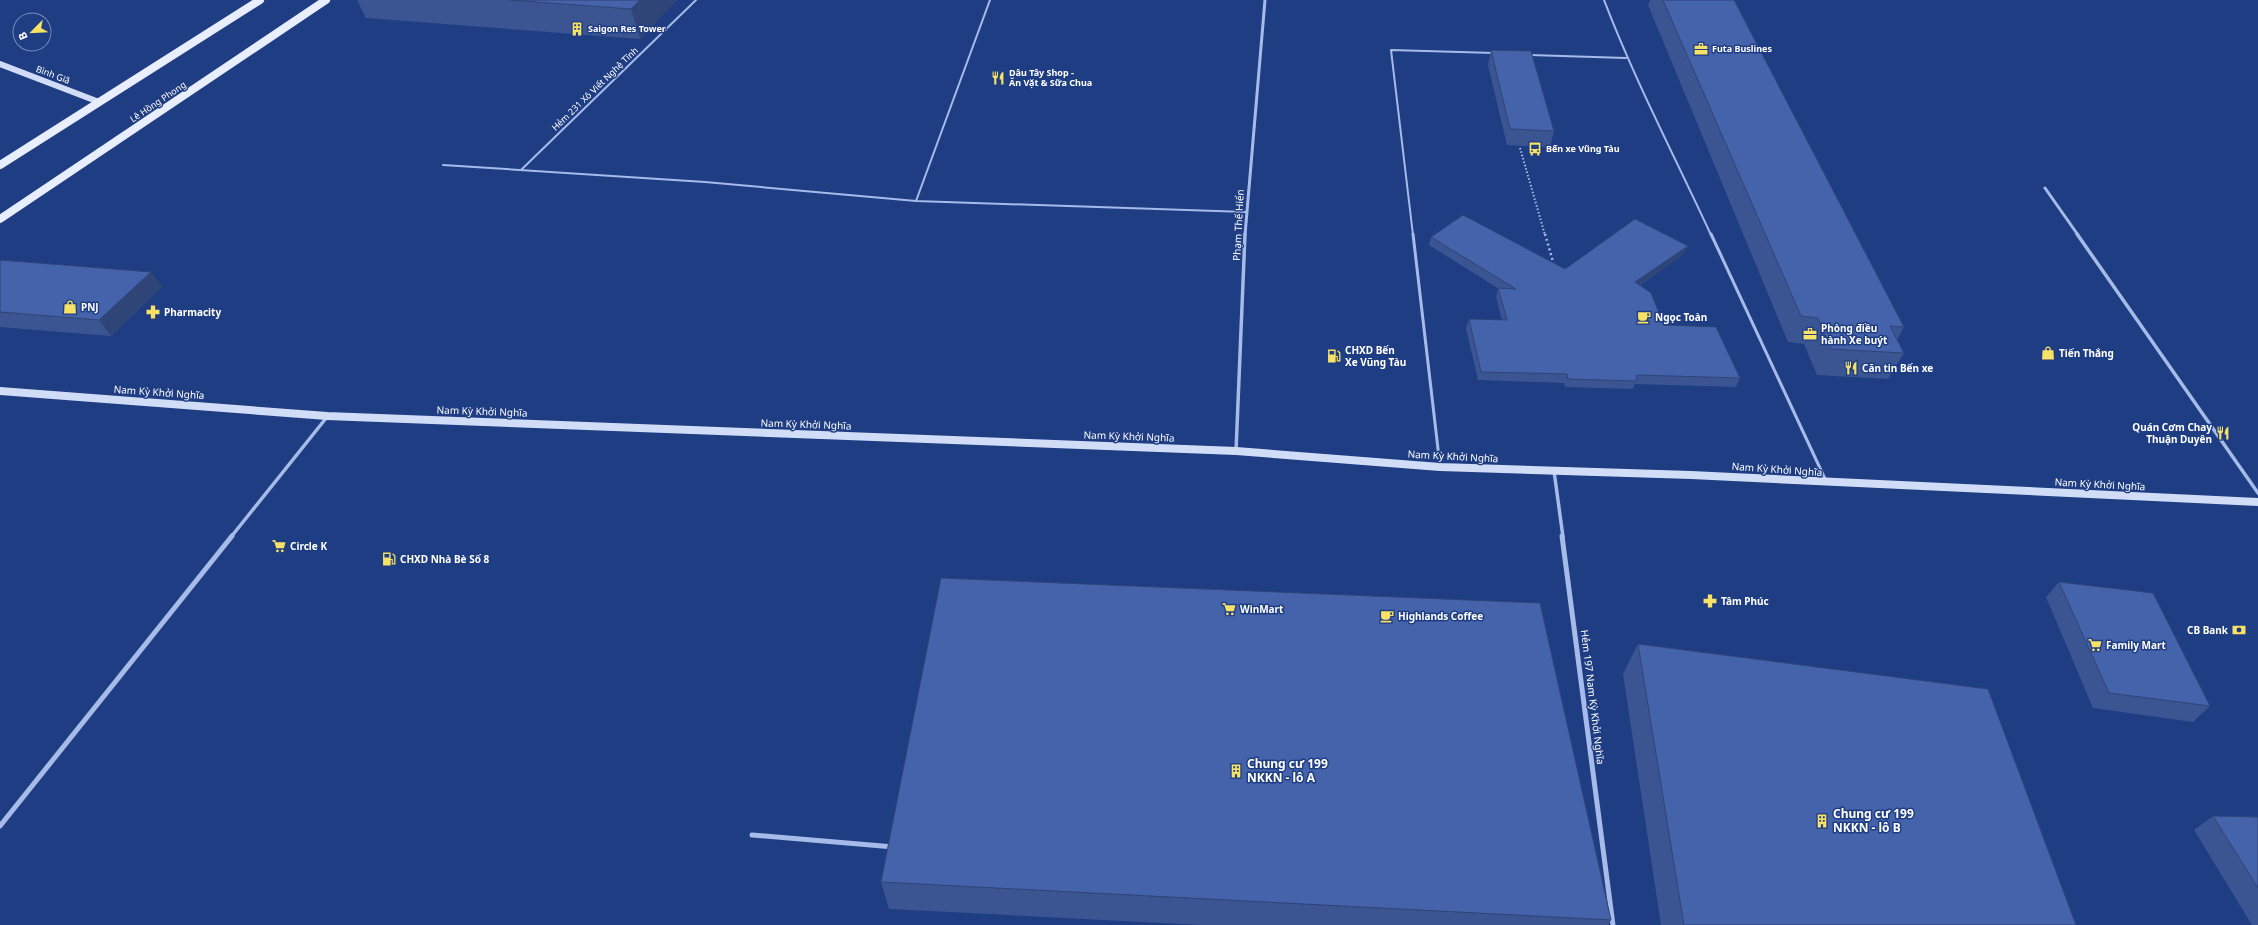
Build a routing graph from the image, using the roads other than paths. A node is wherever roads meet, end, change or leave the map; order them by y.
1 (260, 0) edge
2 (326, 0) edge
3 (696, 0) edge
4 (990, 0) edge
5 (1264, 0) edge
6 (1604, 0) edge
7 (1500, 54) edge
8 (1524, 54) edge
9 (1626, 58) junction
10 (0, 64) edge
11 (99, 102) junction
12 (0, 165) edge
13 (443, 165) dead end
14 (521, 170) junction
15 (2045, 188) dead end
16 (916, 201) junction
17 (1246, 212) junction
18 (0, 219) edge
19 (0, 391) edge
20 (327, 416) junction
21 (1236, 451) junction
22 (1440, 467) junction
23 (1554, 471) junction
24 (1826, 483) junction
25 (2258, 493) edge
26 (2258, 502) edge
27 (0, 826) edge
28 (752, 835) dead end
29 (903, 848) edge
30 (1603, 907) edge
31 (1611, 908) junction
32 (1613, 925) edge

1 - 11 main road
2 - 18 main road, Lê Hồng Phong
3 - 14 lane, Hẻm 231 Xô Viết Nghệ Tĩnh
4 - 16 lane
5 - 17 street, Phạm Thế Hiển
6 - 9 lane
7 - 22 lane
8 - 9 lane
9 - 24 lane
10 - 11 street, Bình Giã
11 - 12 main road
13 - 14 lane
14 - 16 lane
15 - 25 street
16 - 17 lane
17 - 21 street, Phạm Thế Hiển
19 - 20 street, Nam Kỳ Khởi Nghĩa
20 - 21 street, Nam Kỳ Khởi Nghĩa
20 - 27 street
21 - 22 street, Nam Kỳ Khởi Nghĩa
22 - 23 street, Nam Kỳ Khởi Nghĩa
23 - 24 street, Nam Kỳ Khởi Nghĩa
23 - 31 street, Hẻm 197 Nam Kỳ Khởi Nghĩa
24 - 26 street, Nam Kỳ Khởi Nghĩa
28 - 29 street
30 - 31 street
31 - 32 street, Hẻm 197 Nam Kỳ Khởi Nghĩa

